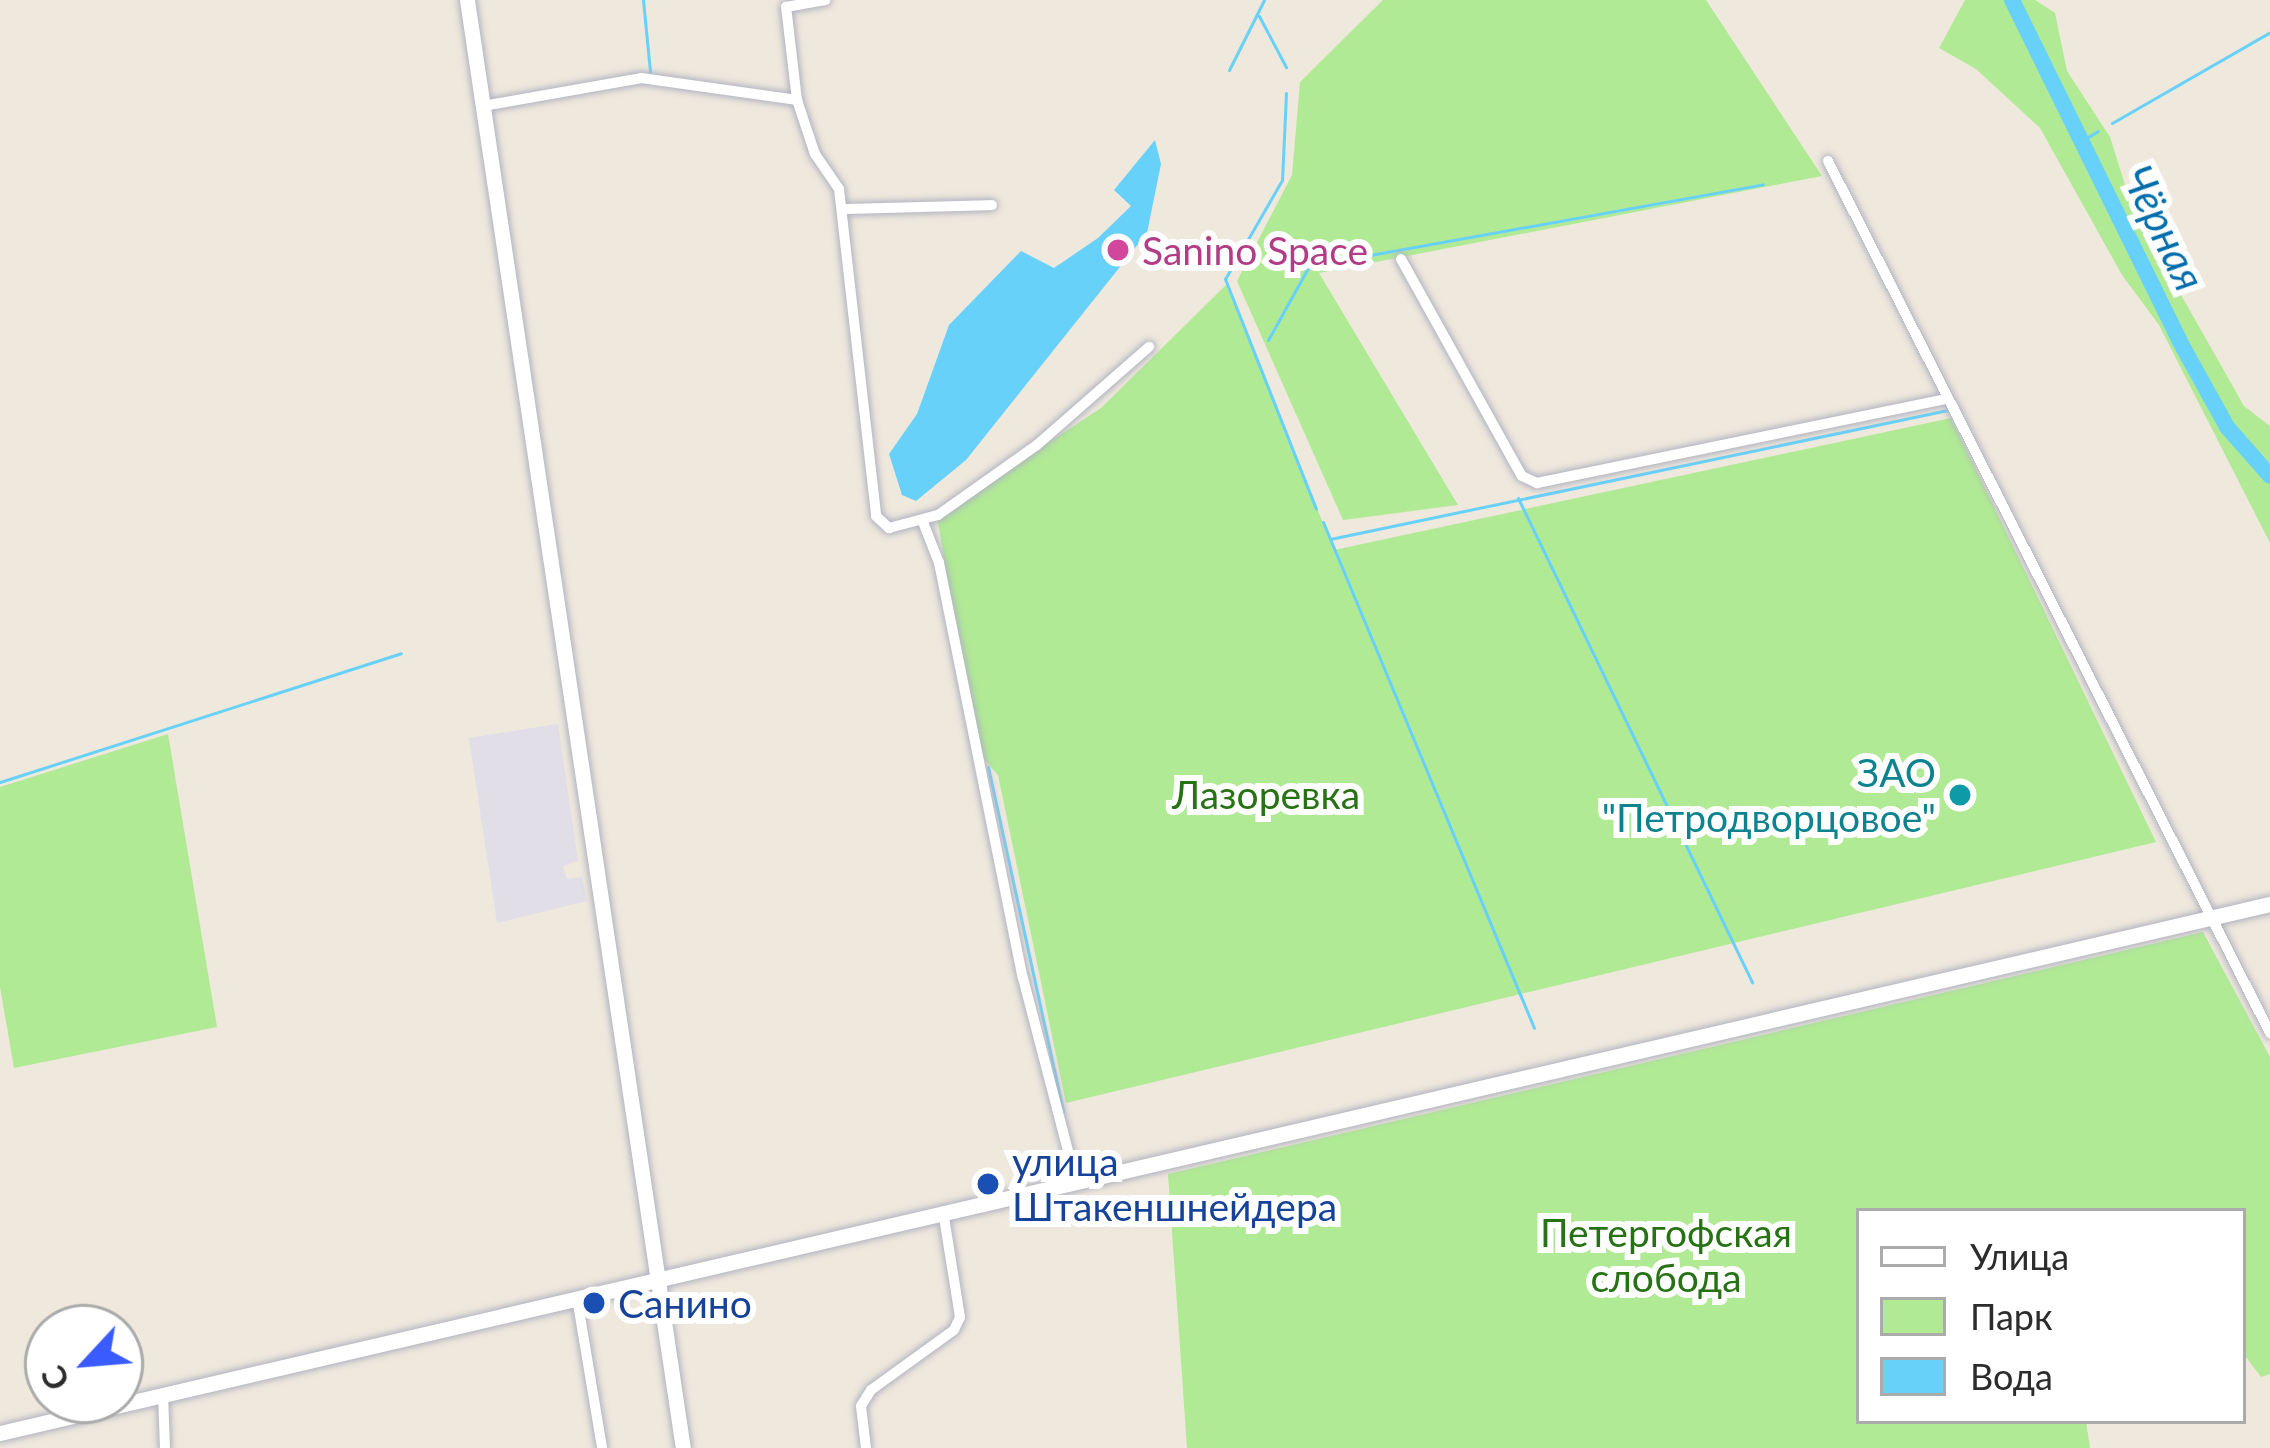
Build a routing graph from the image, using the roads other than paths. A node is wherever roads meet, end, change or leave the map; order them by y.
1 (467, 0) edge
2 (825, 0) edge
3 (797, 100) junction
4 (483, 106) junction
5 (1828, 161) dead end
6 (992, 205) dead end
7 (842, 209) junction
8 (1401, 260) dead end
9 (1149, 347) dead end
10 (1945, 399) junction
11 (922, 522) junction
12 (2270, 904) edge
13 (2210, 919) junction
14 (2270, 1033) edge
15 (1076, 1181) junction
16 (943, 1211) junction
17 (658, 1279) junction
18 (577, 1298) junction
19 (163, 1394) junction
20 (0, 1433) edge
21 (166, 1448) edge
22 (602, 1448) edge
23 (683, 1448) edge
24 (866, 1448) edge

1 - 4 street
2 - 3 street
3 - 4 street
3 - 7 street
4 - 17 street
5 - 10 street
6 - 7 street
7 - 11 street
8 - 10 street
9 - 11 street
10 - 13 street
11 - 15 street
12 - 13 street
13 - 14 street
13 - 15 street
15 - 16 street
16 - 17 street
16 - 24 street
17 - 18 street
17 - 23 street
18 - 19 street
18 - 22 street
19 - 20 street
19 - 21 street

